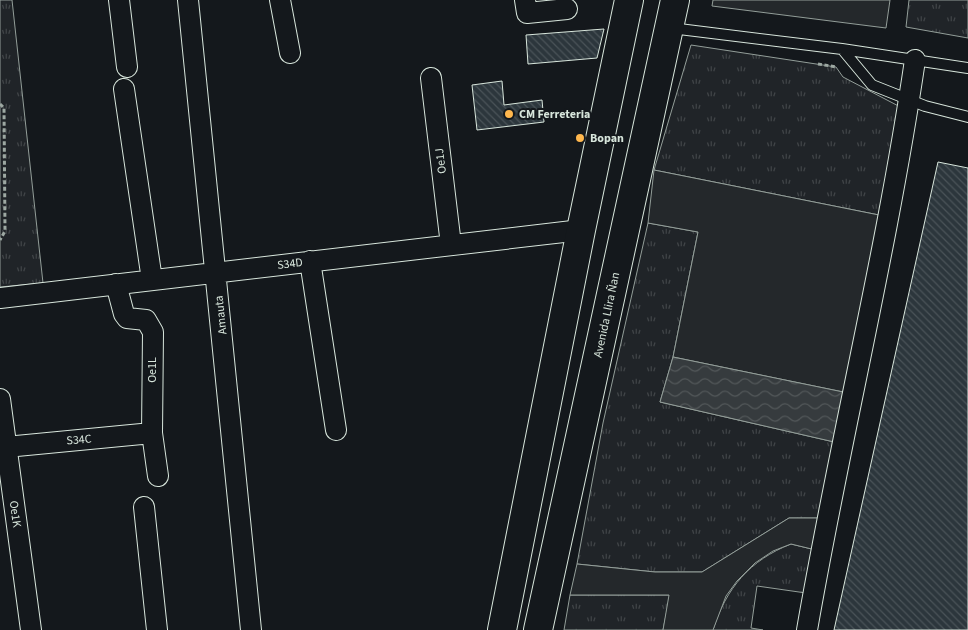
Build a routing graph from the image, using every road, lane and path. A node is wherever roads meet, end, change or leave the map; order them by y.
1 (119, 0) edge
2 (188, 0) edge
3 (280, 0) edge
4 (525, 0) edge
5 (629, 0) edge
6 (675, 0) edge
7 (567, 9) dead end
8 (670, 28) junction
9 (842, 49) junction
10 (290, 53) dead end
11 (915, 60) junction
12 (127, 67) dead end
13 (968, 68) edge
14 (431, 78) dead end
15 (124, 89) dead end
16 (910, 100) junction
17 (0, 104) edge
18 (968, 117) edge
19 (581, 230) junction
20 (0, 240) edge
21 (451, 245) junction
22 (310, 261) junction
23 (216, 272) junction
24 (152, 280) junction
25 (116, 284) junction
26 (0, 298) edge
27 (0, 399) edge
28 (336, 430) dead end
29 (152, 433) junction
30 (6, 447) junction
31 (158, 476) dead end
32 (144, 507) dead end
33 (32, 630) edge
34 (157, 630) edge
35 (251, 630) edge
36 (502, 630) edge
37 (538, 630) edge
38 (807, 630) edge

1 - 12 street
2 - 23 street, Amauta
3 - 10 street
4 - 7 street
5 - 19 street
6 - 8 street, Avenida Llira Ñan
8 - 9 lane
8 - 37 street, Avenida Llira Ñan
9 - 11 lane
9 - 16 lane
11 - 13 lane
11 - 16 street
14 - 21 street, Oe1J
15 - 24 street
16 - 18 lane
16 - 38 street
17 - 20 path
19 - 21 street, S34D
19 - 36 street
21 - 22 street, S34D
22 - 23 street, S34D
22 - 28 street
23 - 24 street, S34D
23 - 35 street, Amauta
24 - 25 street, S34D
25 - 26 street, S34D
25 - 29 street, Oe1L
27 - 30 street, Oe1K
29 - 30 street, S34C
29 - 31 street, Oe1L
30 - 33 street, Oe1K
32 - 34 street

